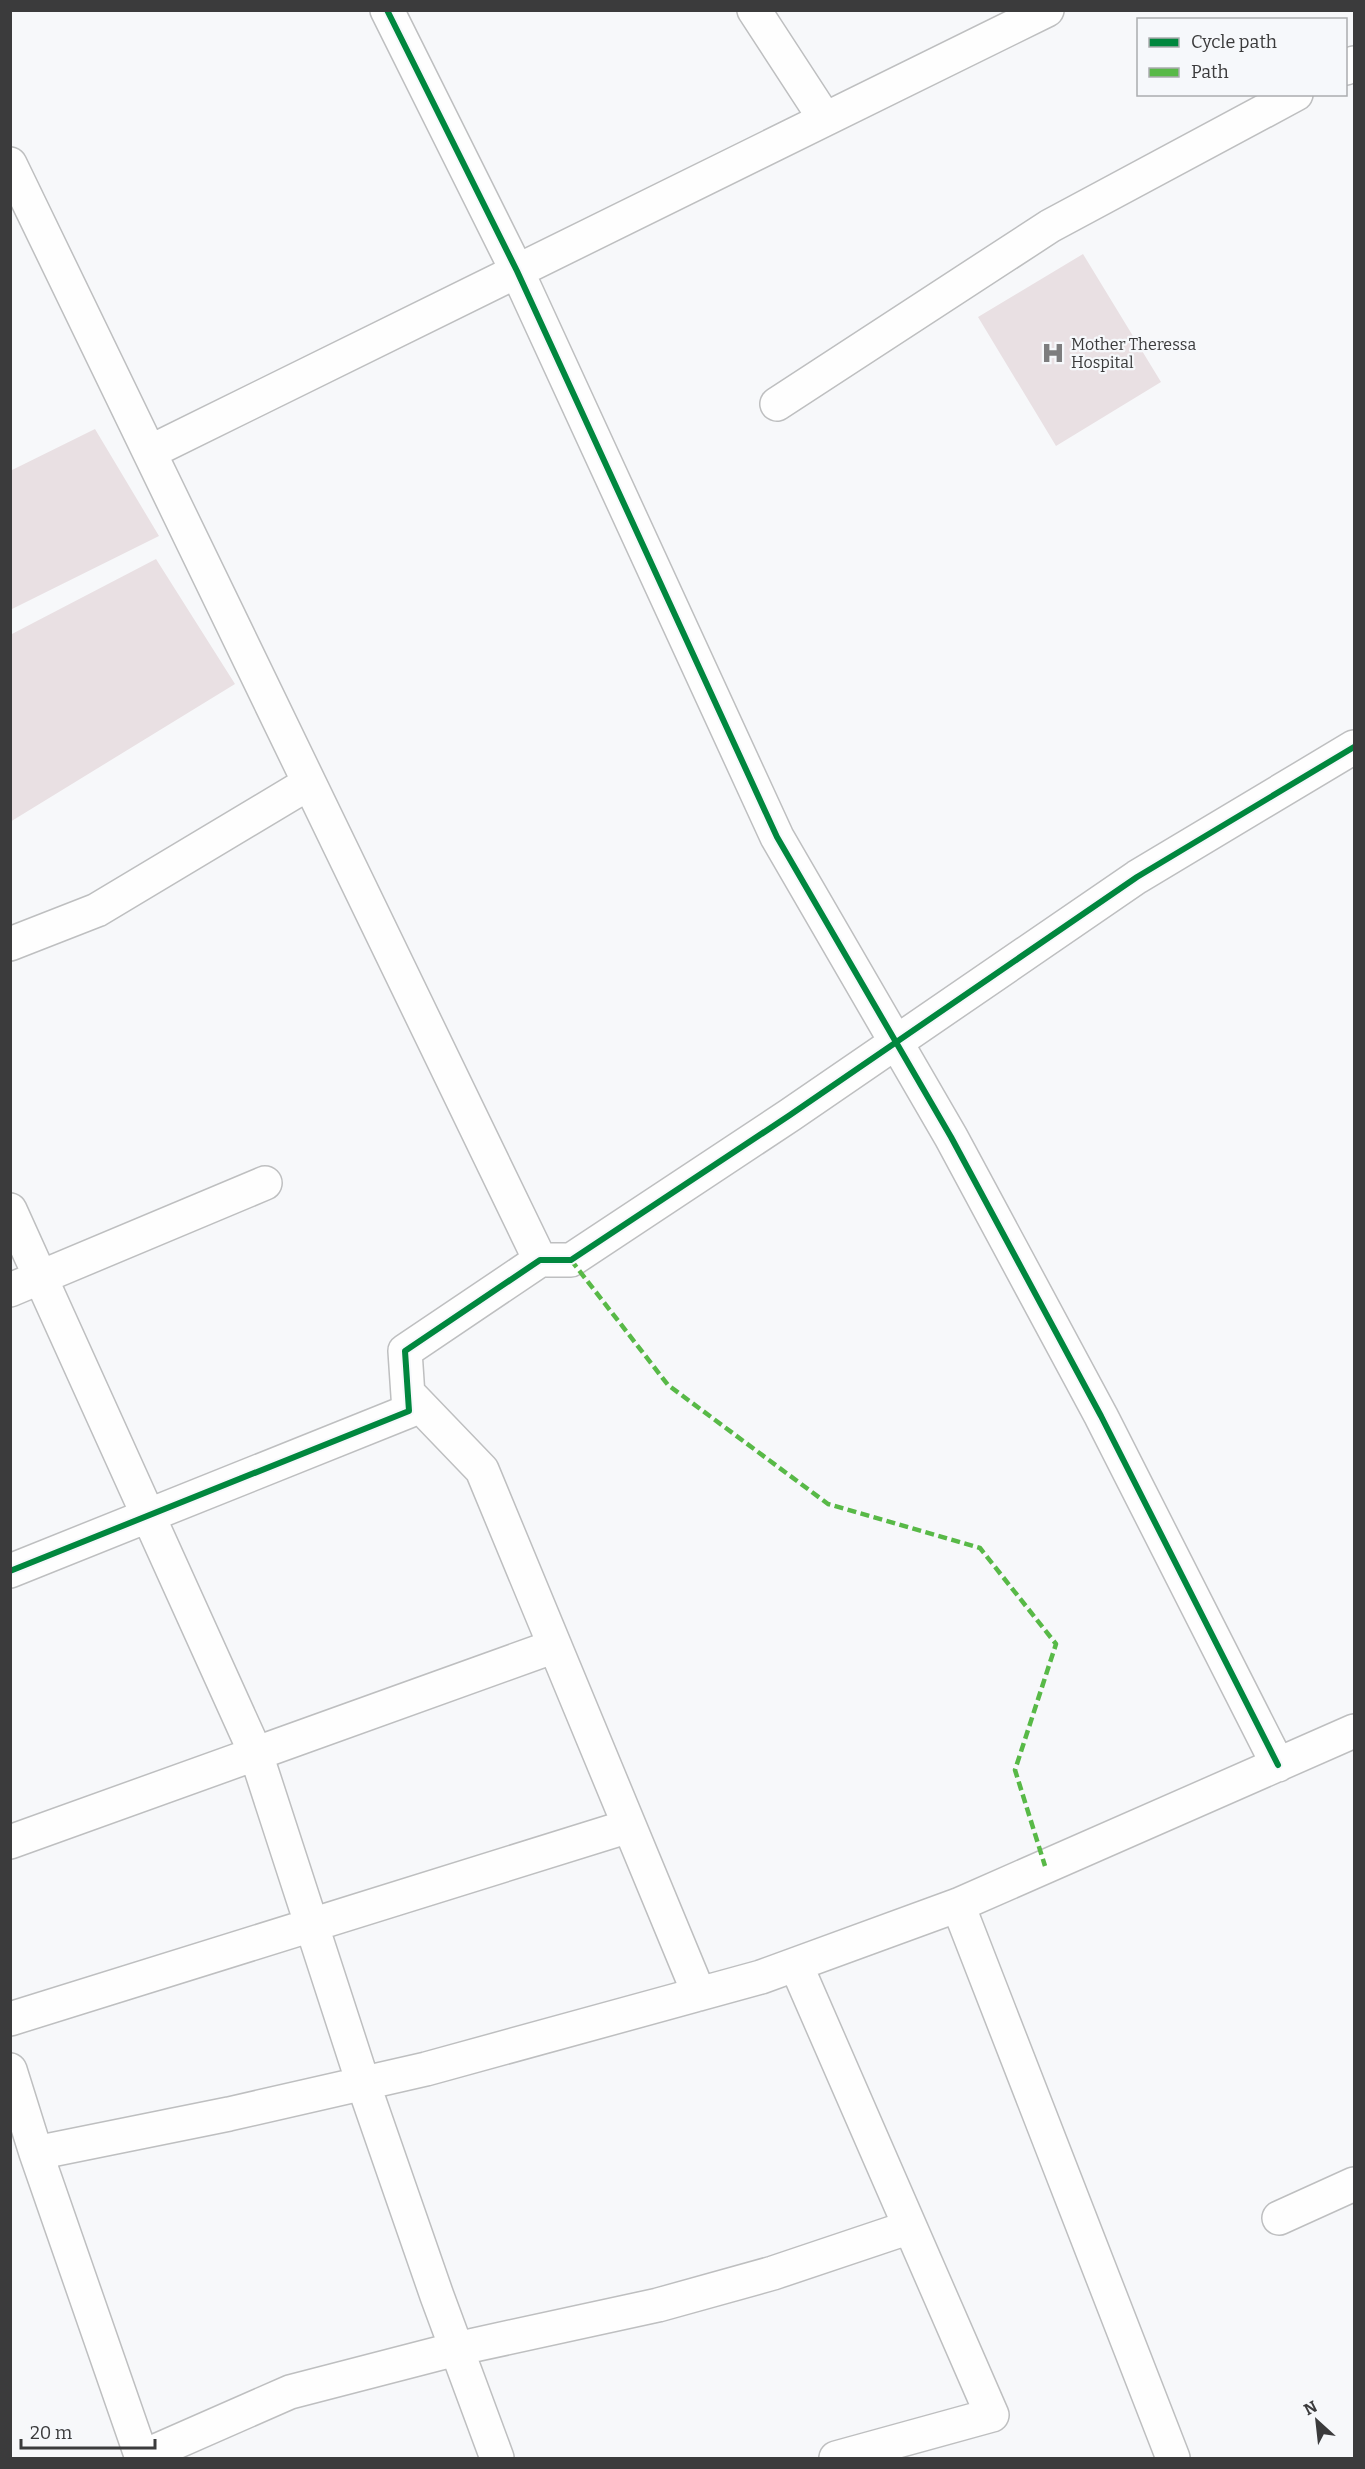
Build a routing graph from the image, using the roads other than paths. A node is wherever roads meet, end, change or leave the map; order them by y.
1 (387, 10) edge
2 (754, 10) edge
3 (1047, 10) edge
4 (1292, 96) edge
5 (825, 120) junction
6 (10, 164) edge
7 (517, 271) junction
8 (777, 404) dead end
9 (150, 452) junction
10 (1354, 747) edge
11 (309, 783) junction
12 (10, 944) edge
13 (896, 1042) junction
14 (265, 1183) dead end
15 (10, 1209) edge
16 (540, 1260) junction
17 (41, 1277) junction
18 (10, 1290) edge
19 (408, 1394) junction
20 (148, 1516) junction
21 (10, 1571) edge
22 (555, 1646) junction
23 (1354, 1731) edge
24 (256, 1754) junction
25 (1278, 1765) junction
26 (629, 1826) junction
27 (10, 1842) edge
28 (958, 1905) junction
29 (312, 1925) junction
30 (796, 1965) junction
31 (699, 1994) junction
32 (10, 2019) edge
33 (10, 2070) edge
34 (363, 2083) junction
35 (36, 2153) junction
36 (1354, 2184) edge
37 (1279, 2218) dead end
38 (910, 2227) junction
39 (456, 2349) junction
40 (142, 2458) edge
41 (496, 2458) edge
42 (836, 2458) edge
43 (1173, 2458) edge

1 - 7 street
2 - 5 street
3 - 5 street
4 - 8 street
5 - 7 street
6 - 9 street
7 - 9 street
7 - 13 street
9 - 11 street
10 - 13 street
11 - 12 street
11 - 16 street
13 - 16 street
13 - 25 street
14 - 17 street
15 - 17 street
16 - 19 street
17 - 18 street
17 - 20 street
19 - 20 street
19 - 22 street
20 - 21 street
20 - 24 street
22 - 24 street
22 - 26 street
23 - 25 street
24 - 27 street
24 - 29 street
25 - 28 street
26 - 29 street
26 - 31 street
28 - 30 street
28 - 43 street
29 - 32 street
29 - 34 street
30 - 31 street
30 - 38 street
31 - 34 street
33 - 35 street
34 - 35 street
34 - 39 street
35 - 40 street
36 - 37 street
38 - 39 street
38 - 42 street
39 - 40 street
39 - 41 street

